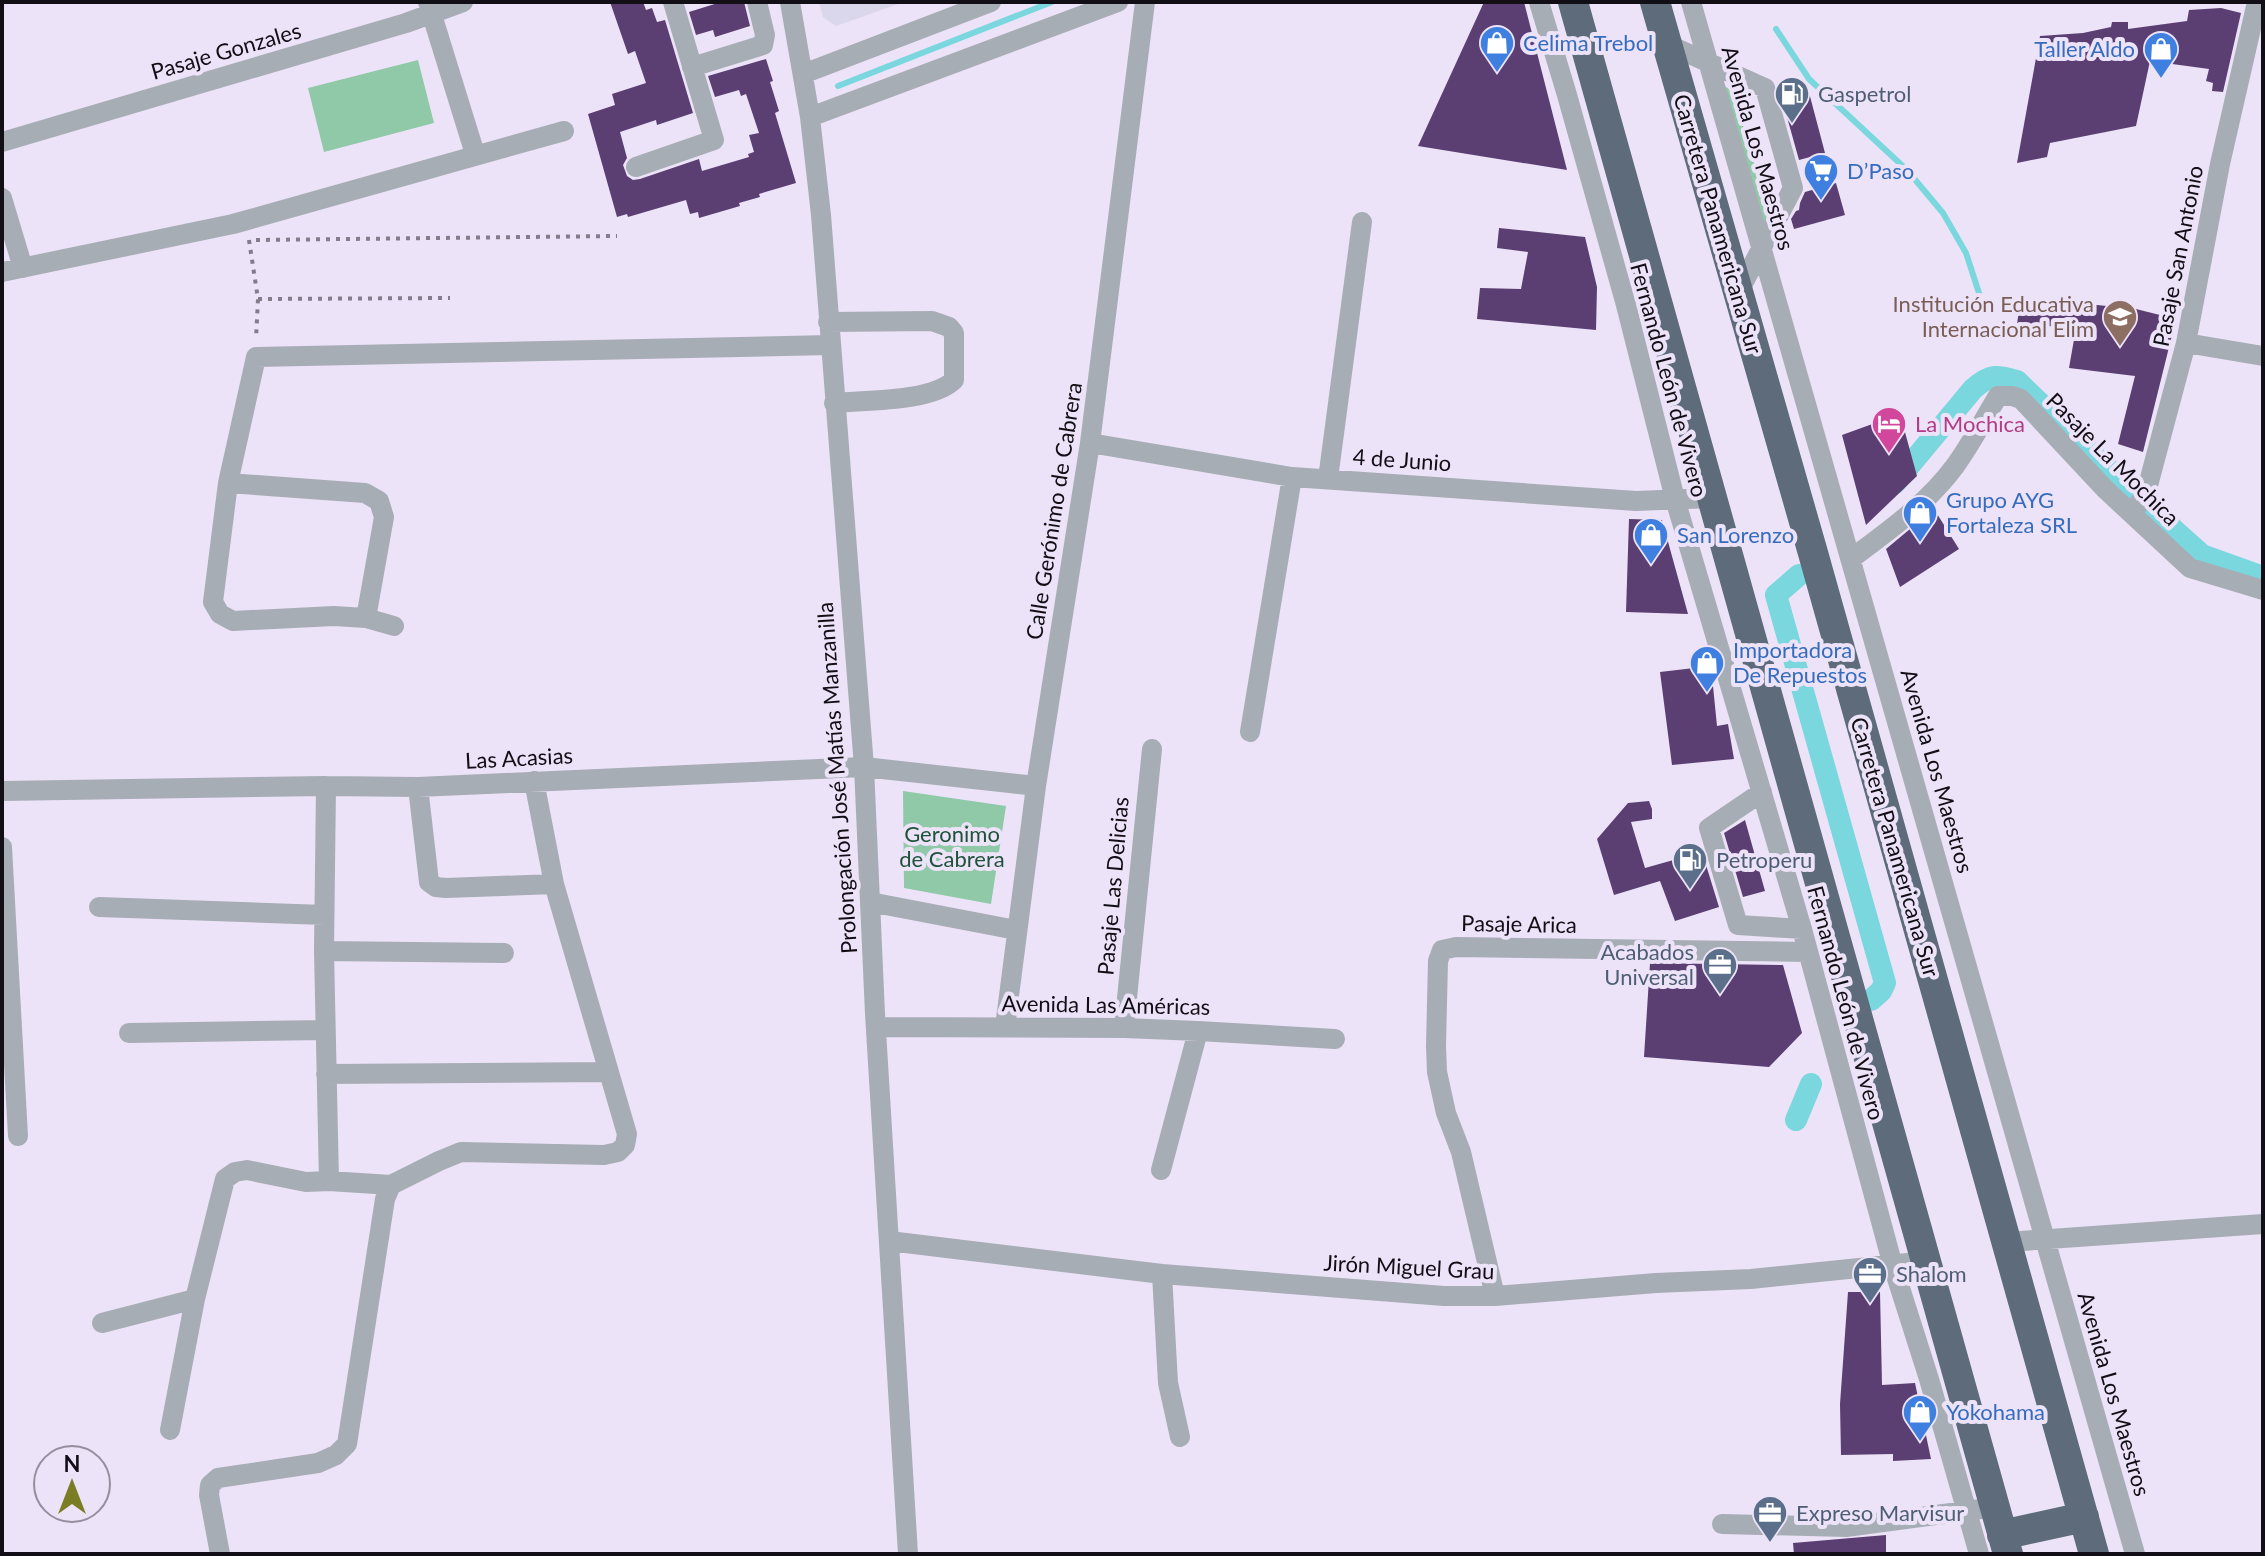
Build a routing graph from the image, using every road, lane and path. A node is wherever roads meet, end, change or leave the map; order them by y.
1 (463, 2) edge
2 (673, 2) edge
3 (757, 2) edge
4 (790, 2) edge
5 (991, 2) edge
6 (1118, 2) edge
7 (1145, 2) edge
8 (1539, 2) edge
9 (1573, 2) edge
10 (1655, 2) edge
11 (1691, 2) edge
12 (2257, 2) edge
13 (430, 8) edge
14 (1667, 44) junction
15 (1709, 63) junction
16 (692, 67) junction
17 (803, 74) junction
18 (810, 117) junction
19 (564, 131) dead end
20 (2, 142) edge
21 (475, 154) junction
22 (636, 167) dead end
23 (2, 198) edge
24 (1362, 222) dead end
25 (247, 230) junction
26 (617, 236) dead end
27 (1762, 247) junction
28 (23, 268) junction
29 (2, 272) edge
30 (1738, 293) junction
31 (450, 298) dead end
32 (258, 299) junction
33 (828, 322) junction
34 (2186, 343) junction
35 (830, 345) junction
36 (2263, 356) edge
37 (256, 357) junction
38 (834, 403) junction
39 (1090, 443) junction
40 (1292, 477) junction
41 (1328, 479) junction
42 (228, 483) junction
43 (1712, 498) junction
44 (1675, 499) junction
45 (2132, 514) junction
46 (1851, 559) junction
47 (2263, 590) edge
48 (366, 618) junction
49 (394, 626) dead end
50 (1250, 732) dead end
51 (1152, 749) dead end
52 (864, 767) junction
53 (534, 781) junction
54 (326, 786) junction
55 (1036, 786) junction
56 (418, 787) junction
57 (2, 791) edge
58 (1762, 792) junction
59 (2, 847) edge
60 (554, 884) junction
61 (870, 902) junction
62 (99, 907) dead end
63 (324, 915) junction
64 (1802, 929) junction
65 (1016, 930) junction
66 (324, 951) junction
67 (1808, 952) junction
68 (504, 953) dead end
69 (876, 1027) junction
70 (1005, 1027) junction
71 (1124, 1028) junction
72 (325, 1030) junction
73 (1198, 1031) junction
74 (129, 1033) dead end
75 (1335, 1039) dead end
76 (608, 1072) junction
77 (326, 1074) junction
78 (18, 1136) dead end
79 (1161, 1170) dead end
80 (329, 1181) junction
81 (391, 1185) junction
82 (2263, 1224) edge
83 (2045, 1239) junction
84 (889, 1241) junction
85 (2007, 1242) junction
86 (1927, 1261) junction
87 (1893, 1266) junction
88 (1162, 1274) junction
89 (1495, 1296) junction
90 (195, 1299) junction
91 (102, 1323) dead end
92 (170, 1430) dead end
93 (1180, 1437) dead end
94 (2084, 1517) junction
95 (1722, 1524) dead end
96 (1993, 1527) edge
97 (220, 1554) edge
98 (908, 1554) edge
99 (1979, 1554) edge
100 (2094, 1554) edge
101 (2135, 1554) edge

1 - 13 street, Pasaje Gonzales
2 - 16 street
3 - 16 street
4 - 17 street, Prolongación José Matías Manzanilla
5 - 17 street
6 - 18 street
7 - 39 street, Calle Gerónimo de Cabrera
8 - 44 street, Fernando León de Vivero
9 - 43 highway
10 - 14 highway, Carretera Panamericana Sur
11 - 15 street, Avenida Los Maestros
12 - 34 street, Pasaje San Antonio
13 - 20 street, Pasaje Gonzales
13 - 21 street
14 - 15 street
14 - 30 highway, Carretera Panamericana Sur
15 - 27 street, Avenida Los Maestros
15 - 27 street
16 - 22 street
17 - 18 street, Prolongación José Matías Manzanilla
18 - 33 street, Prolongación José Matías Manzanilla
19 - 21 street
21 - 25 street
23 - 28 street
24 - 41 street
25 - 26 path
25 - 28 street
25 - 32 path
27 - 30 street
27 - 46 street, Avenida Los Maestros
28 - 29 street
30 - 85 highway, Carretera Panamericana Sur
31 - 32 path
32 - 37 path
33 - 35 street, Prolongación José Matías Manzanilla
33 - 38 street
34 - 36 street
34 - 45 street, Pasaje San Antonio
35 - 37 street
35 - 38 street, Prolongación José Matías Manzanilla
37 - 42 street
38 - 52 street, Prolongación José Matías Manzanilla
39 - 40 street, 4 de Junio
39 - 55 street, Calle Gerónimo de Cabrera
40 - 41 street, 4 de Junio
40 - 50 street
41 - 44 street, 4 de Junio
42 - 48 street
42 - 48 street
43 - 44 street, 4 de Junio
43 - 86 highway
44 - 58 street, Fernando León de Vivero
45 - 46 street, Pasaje La Mochica
45 - 47 street, Pasaje La Mochica
46 - 83 street, Avenida Los Maestros
48 - 49 street
51 - 71 street, Pasaje Las Delicias
52 - 53 street, Las Acasias
52 - 55 street, Las Acasias
52 - 61 street, Prolongación José Matías Manzanilla
53 - 56 street, Las Acasias
53 - 60 street
54 - 56 street, Las Acasias
54 - 57 street, Las Acasias
54 - 63 street
55 - 65 street, Calle Gerónimo de Cabrera
56 - 60 street
58 - 64 street, Fernando León de Vivero
58 - 64 street
59 - 78 street
60 - 76 street
61 - 65 street
61 - 69 street, Prolongación José Matías Manzanilla
62 - 63 street
63 - 66 street
64 - 67 street, Fernando León de Vivero
65 - 70 street, Calle Gerónimo de Cabrera
66 - 68 street
66 - 72 street
67 - 87 street, Fernando León de Vivero
67 - 89 street, Pasaje Arica
69 - 70 street, Avenida Las Américas
69 - 84 street, Prolongación José Matías Manzanilla
70 - 71 street, Avenida Las Américas
71 - 73 street, Avenida Las Américas
72 - 74 street
72 - 77 street
73 - 75 street, Avenida Las Américas
73 - 79 street
76 - 77 street
76 - 81 street
77 - 80 street
80 - 81 street
80 - 90 street
81 - 97 street
82 - 83 street
83 - 85 street
83 - 101 street, Avenida Los Maestros
84 - 88 street, Jirón Miguel Grau
84 - 98 street, Prolongación José Matías Manzanilla
85 - 94 highway, Carretera Panamericana Sur
86 - 87 street, Jirón Miguel Grau
86 - 96 highway
87 - 89 street, Jirón Miguel Grau
87 - 96 street, Fernando León de Vivero
88 - 89 street, Jirón Miguel Grau
88 - 93 street
90 - 91 street
90 - 92 street
94 - 96 highway
94 - 100 highway, Carretera Panamericana Sur
95 - 96 street
96 - 99 street, Fernando León de Vivero

